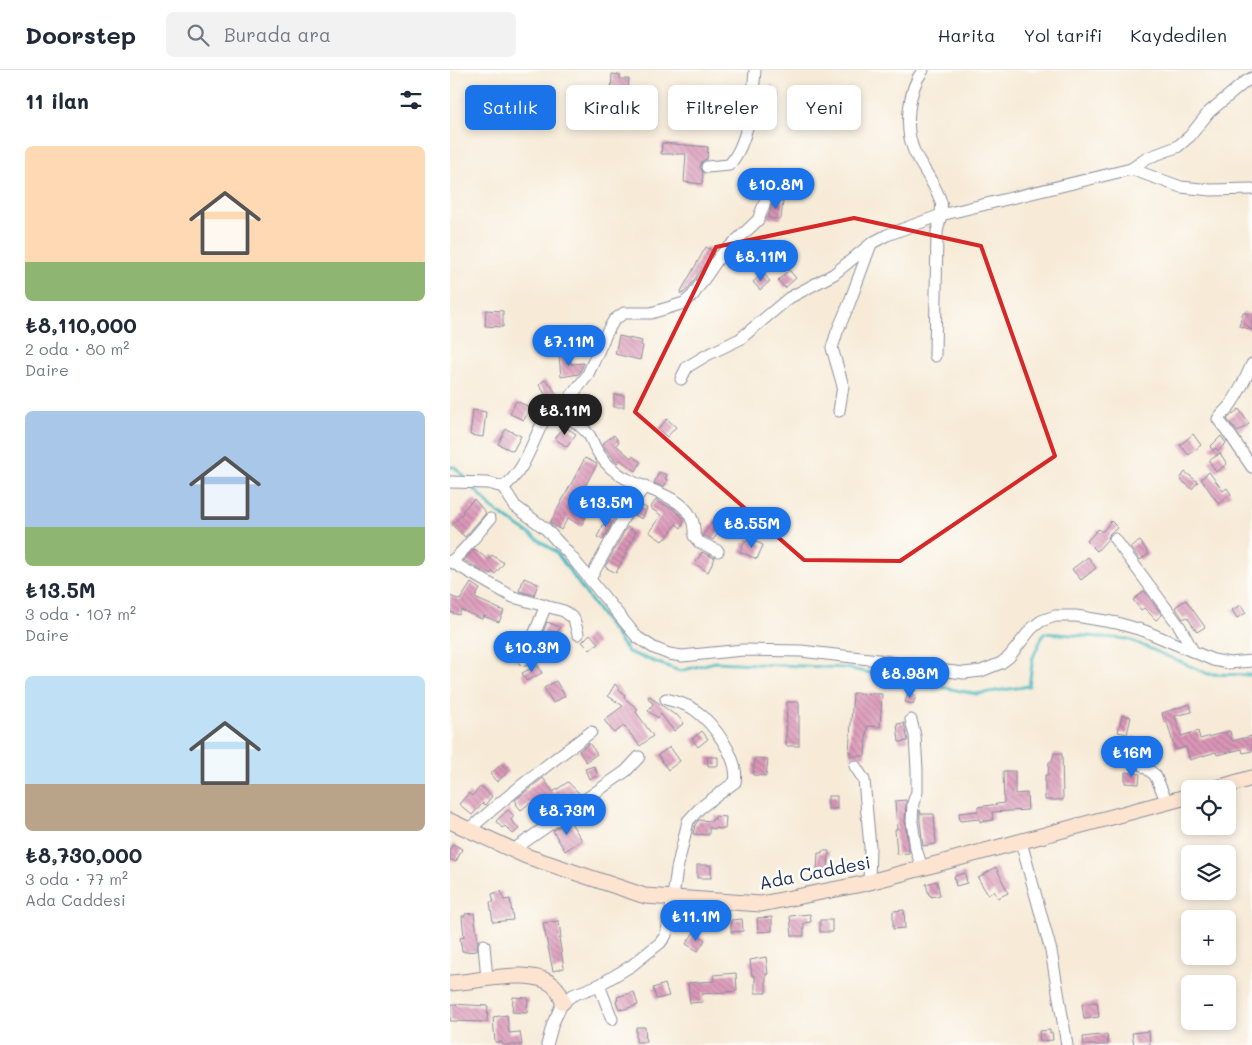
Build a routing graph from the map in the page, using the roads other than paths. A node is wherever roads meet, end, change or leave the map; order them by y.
1 (755, 70) edge
2 (923, 70) edge
3 (1252, 78) edge
4 (707, 167) dead end
5 (1131, 169) junction
6 (1252, 189) edge
7 (766, 199) dead end
8 (941, 215) junction
9 (872, 243) junction
10 (935, 356) dead end
11 (1252, 364) edge
12 (681, 379) dead end
13 (560, 410) junction
14 (839, 411) dead end
15 (1252, 467) edge
16 (450, 482) edge
17 (645, 486) junction
18 (502, 487) junction
19 (490, 519) dead end
20 (1115, 539) dead end
21 (718, 551) dead end
22 (450, 561) edge
23 (590, 579) junction
24 (546, 605) junction
25 (578, 634) dead end
26 (1193, 652) junction
27 (524, 660) dead end
28 (1252, 661) edge
29 (666, 699) dead end
30 (911, 720) dead end
31 (591, 732) dead end
32 (1132, 741) dead end
33 (639, 757) dead end
34 (854, 766) dead end
35 (1252, 778) edge
36 (1236, 783) edge
37 (1181, 798) edge
38 (1167, 802) junction
39 (450, 821) edge
40 (469, 830) junction
41 (1021, 842) junction
42 (513, 850) junction
43 (922, 868) junction
44 (869, 882) junction
45 (673, 898) junction
46 (484, 945) dead end
47 (486, 979) junction
48 (450, 983) edge
49 (599, 985) junction
50 (563, 1002) junction
51 (612, 1019) dead end
52 (547, 1045) edge
53 (1067, 1045) edge

1 - 4 street
2 - 8 street
3 - 5 street
5 - 6 street
5 - 8 street
7 - 13 street
8 - 9 street
8 - 10 street
9 - 12 street
9 - 14 street
11 - 15 street
13 - 17 street
13 - 18 street
16 - 18 street
17 - 21 street
17 - 23 street
18 - 23 street
19 - 22 street
20 - 26 street
22 - 24 street
23 - 26 street
24 - 25 street
24 - 27 street
26 - 28 street
29 - 45 street
30 - 43 street
31 - 40 street
32 - 38 street
33 - 42 street
34 - 44 street
35 - 36 main road
37 - 38 main road, Ada Caddesi
38 - 41 main road, Ada Caddesi
39 - 40 main road, Ada Caddesi
40 - 42 main road, Ada Caddesi
41 - 43 main road, Ada Caddesi
41 - 53 street
42 - 45 main road, Ada Caddesi
43 - 44 main road, Ada Caddesi
44 - 45 main road, Ada Caddesi
45 - 49 street
46 - 47 street
47 - 48 main road
47 - 50 main road
49 - 50 street
49 - 51 street
50 - 52 street

